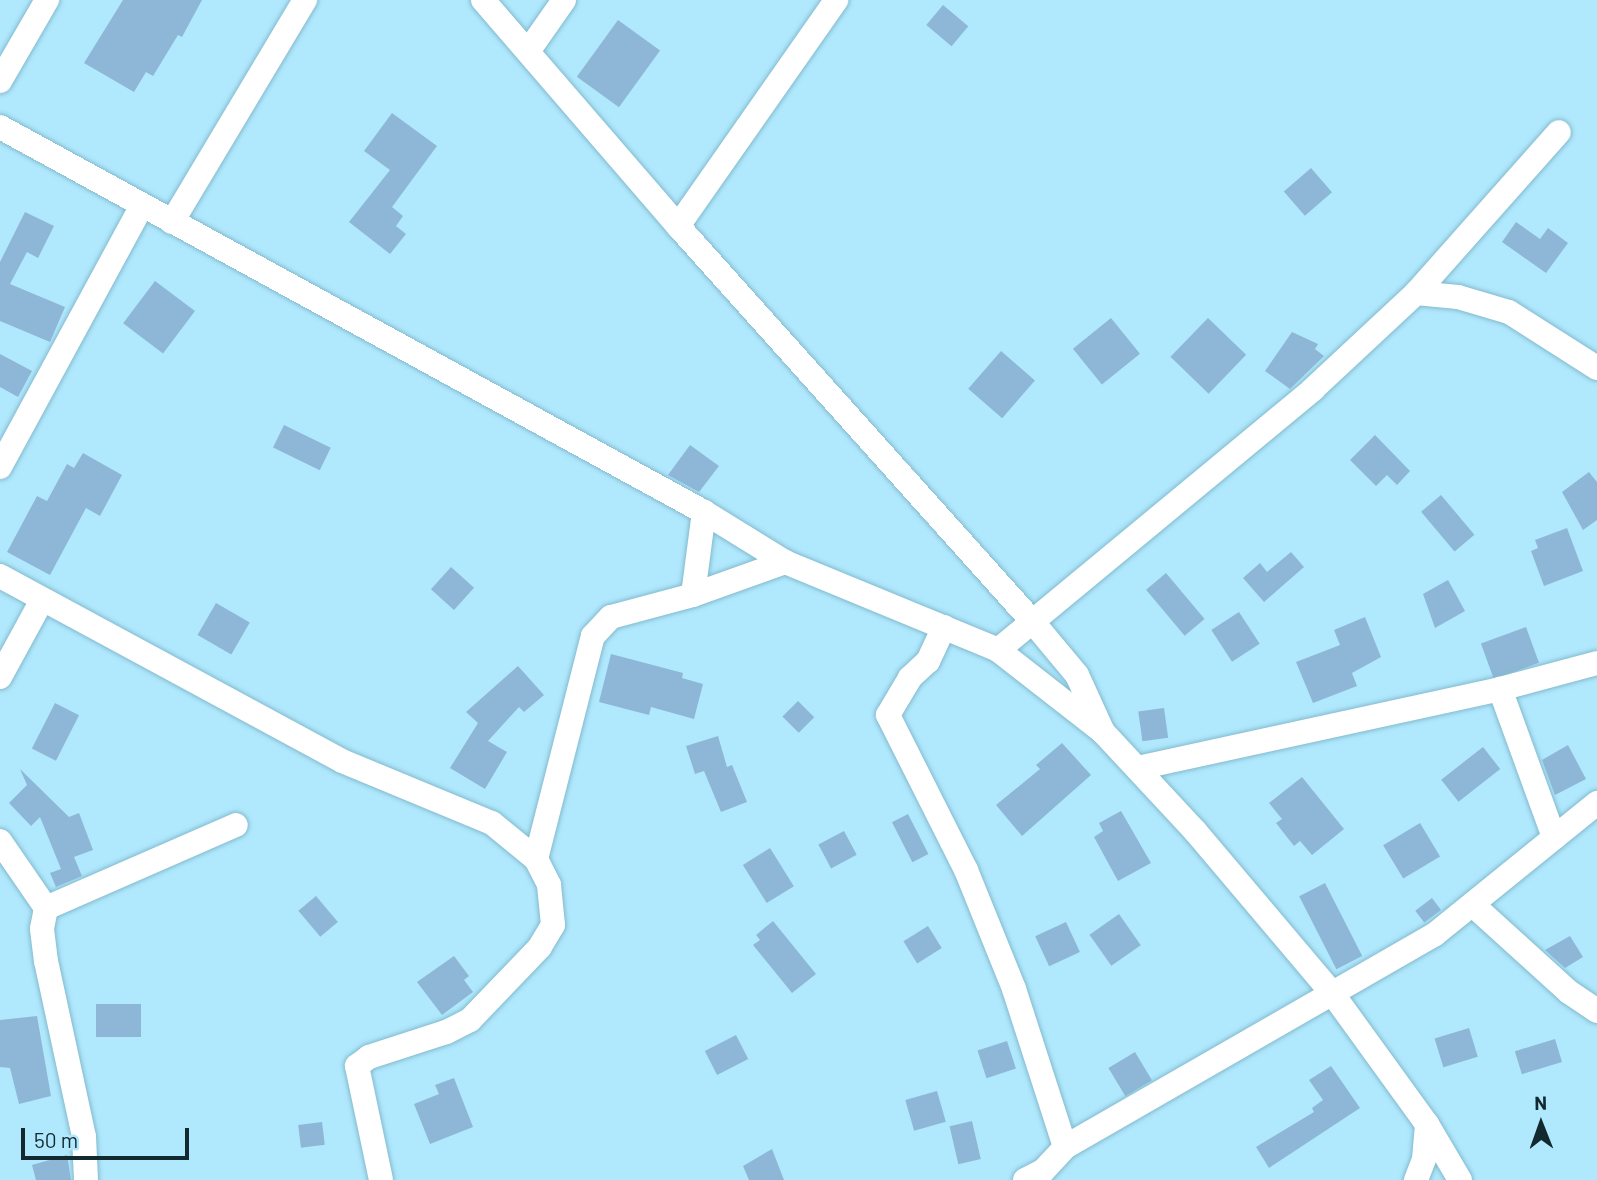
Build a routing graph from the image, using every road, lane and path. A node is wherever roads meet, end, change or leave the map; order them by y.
1 (47, 0) edge
2 (305, 0) edge
3 (483, 0) edge
4 (564, 0) edge
5 (836, 0) edge
6 (530, 50) junction
7 (0, 81) edge
8 (0, 127) edge
9 (1559, 132) dead end
10 (142, 205) junction
11 (172, 222) junction
12 (678, 226) junction
13 (1416, 293) junction
14 (1597, 368) edge
15 (0, 467) edge
16 (704, 512) junction
17 (785, 562) junction
18 (0, 576) edge
19 (693, 595) junction
20 (42, 600) junction
21 (1032, 621) junction
22 (944, 627) junction
23 (998, 650) junction
24 (1597, 663) edge
25 (0, 677) edge
26 (1500, 690) junction
27 (1104, 732) junction
28 (1138, 768) junction
29 (1597, 803) edge
30 (236, 825) dead end
31 (1554, 837) junction
32 (0, 841) edge
33 (536, 859) junction
34 (1473, 905) junction
35 (47, 908) junction
36 (1332, 993) junction
37 (1597, 1010) edge
38 (1427, 1124) junction
39 (1065, 1147) junction
40 (1037, 1177) edge
41 (86, 1180) edge
42 (381, 1180) edge
43 (1416, 1180) edge
44 (1461, 1180) edge

1 - 7 street
2 - 11 street
3 - 6 street
4 - 6 street
5 - 12 street
6 - 12 street
8 - 10 street
9 - 13 street
10 - 11 street
10 - 15 street
11 - 16 street
12 - 21 street
13 - 14 street
13 - 21 street
16 - 17 street
16 - 19 street
17 - 19 street
17 - 22 street
18 - 20 street
19 - 33 street
20 - 25 street
20 - 33 street
21 - 23 street
21 - 27 street
22 - 23 street
22 - 39 street
23 - 27 street
24 - 26 street
26 - 28 street
26 - 31 street
27 - 28 street
28 - 36 street
29 - 31 street
30 - 35 street
31 - 34 street
32 - 35 street
33 - 42 street
34 - 36 street
34 - 37 street
35 - 41 street
36 - 38 street
36 - 39 street
38 - 43 street
38 - 44 street
39 - 40 street

